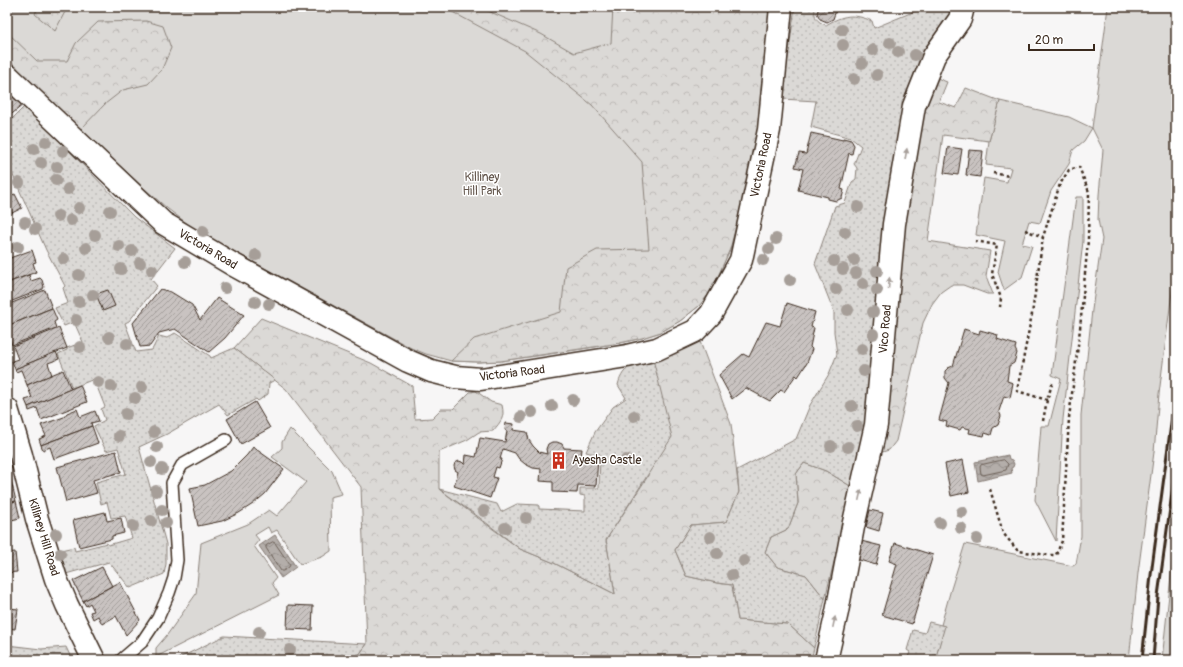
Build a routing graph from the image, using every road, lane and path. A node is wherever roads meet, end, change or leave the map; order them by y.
1 (781, 7) edge
2 (963, 7) edge
3 (7, 74) edge
4 (993, 173) dead end
5 (1009, 176) dead end
6 (1025, 230) dead end
7 (1043, 237) junction
8 (975, 241) dead end
9 (1000, 307) dead end
10 (1053, 381) dead end
11 (1047, 400) junction
12 (9, 421) edge
13 (1043, 421) dead end
14 (226, 440) dead end
15 (990, 489) dead end
16 (94, 660) edge
17 (121, 660) edge
18 (826, 660) edge

1 - 3 street, Victoria Road
18 -> 2 street, Vico Road
4 - 5 path
6 - 7 path
7 - 11 path
7 - 15 path
8 - 9 path
10 - 11 path
11 - 13 path
12 - 16 street, Killiney Hill Road
14 - 17 lane

